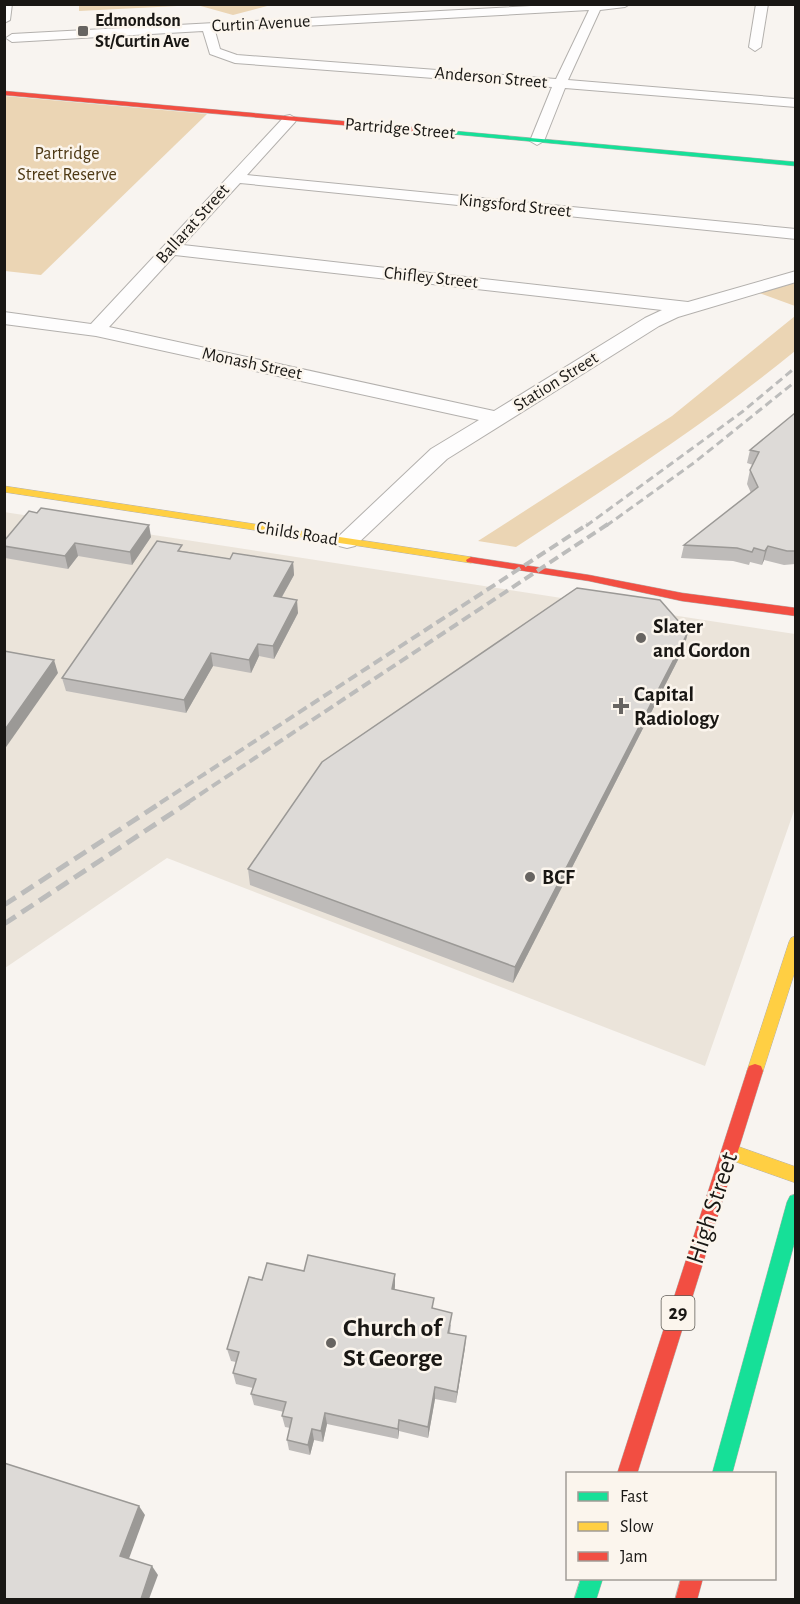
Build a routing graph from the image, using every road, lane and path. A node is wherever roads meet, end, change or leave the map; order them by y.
1 (6, 4) edge
2 (624, 4) edge
3 (762, 4) edge
4 (594, 7) edge
5 (267, 11) dead end
6 (4, 20) edge
7 (239, 25) junction
8 (208, 27) junction
9 (8, 37) edge
10 (755, 47) dead end
11 (560, 84) junction
12 (4, 93) edge
13 (795, 103) edge
14 (290, 119) junction
15 (537, 141) junction
16 (795, 164) edge
17 (236, 178) junction
18 (795, 234) edge
19 (171, 249) junction
20 (795, 276) edge
21 (631, 301) junction
22 (691, 308) junction
23 (4, 318) edge
24 (650, 324) junction
25 (96, 330) junction
26 (498, 418) junction
27 (4, 489) edge
28 (347, 541) junction
29 (653, 577) dead end
30 (589, 578) junction
31 (795, 612) edge
32 (795, 942) edge
33 (731, 1152) junction
34 (795, 1175) edge
35 (795, 1202) edge
36 (627, 1472) edge
37 (722, 1472) edge
38 (591, 1580) edge
39 (691, 1580) edge
40 (585, 1599) edge
41 (686, 1599) edge

1 - 6 street
2 - 4 street, Curtin Avenue
3 - 10 street
4 - 7 street, Curtin Avenue
4 - 11 street
5 - 7 street
7 - 8 street, Curtin Avenue
8 - 9 street, Curtin Avenue
8 - 11 street, Anderson Street
11 - 13 street, Anderson Street
11 - 15 street
12 - 14 main road, Partridge Street
14 - 15 main road, Partridge Street
14 - 17 street, Ballarat Street
15 - 16 main road, Partridge Street
17 - 18 street, Kingsford Street
17 - 19 street, Ballarat Street
19 - 21 street, Chifley Street
19 - 25 street, Ballarat Street
20 - 22 street, Station Street
21 - 22 street, Chifley Street
21 - 24 street
22 - 24 street, Station Street
23 - 25 street, Monash Street
24 - 26 street, Station Street
25 - 26 street, Monash Street
26 - 28 street, Station Street
27 - 28 main road, Childs Road
28 - 30 main road, Childs Road
29 - 30 main road, Childs Road
30 - 31 main road, Childs Road
32 - 33 main road, High Street / 29
33 - 34 main road
33 - 36 main road, High Street / 29
35 - 37 main road
38 - 40 main road
39 - 41 main road

